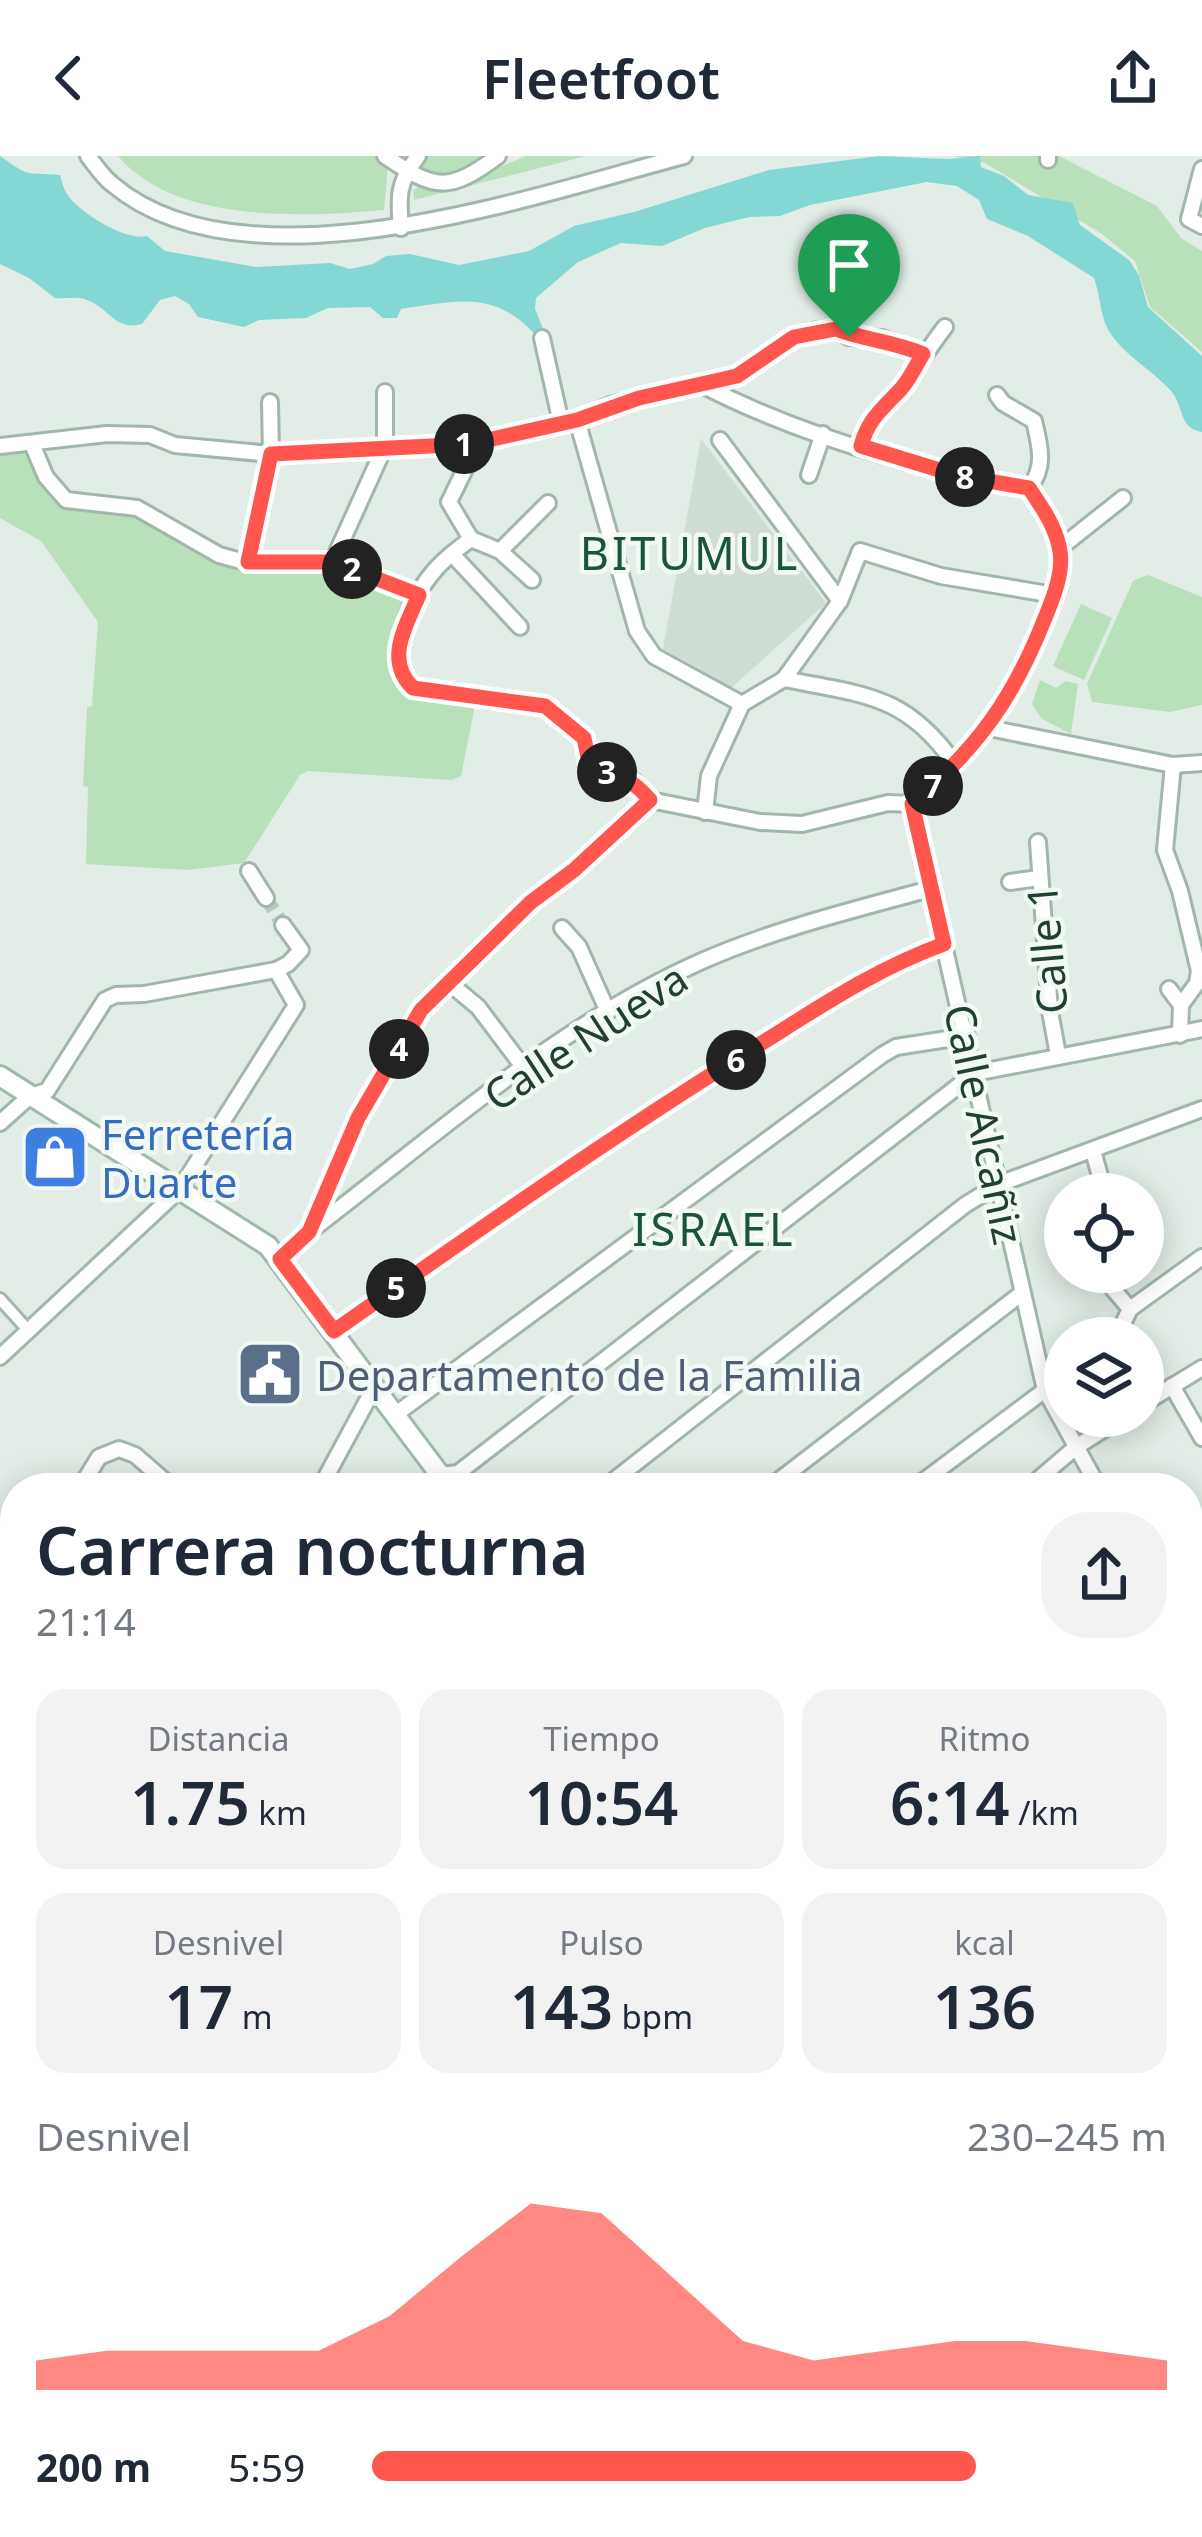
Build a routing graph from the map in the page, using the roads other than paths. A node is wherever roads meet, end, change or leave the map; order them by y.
1 (88, 156) edge
2 (386, 156) edge
3 (418, 156) edge
4 (498, 156) edge
5 (684, 156) edge
6 (1202, 169) edge
7 (406, 171) junction
8 (1202, 226) edge
9 (401, 228) junction
10 (946, 326) dead end
11 (542, 338) dead end
12 (923, 354) junction
13 (700, 384) junction
14 (386, 392) dead end
15 (997, 394) dead end
16 (271, 402) dead end
17 (569, 422) junction
18 (823, 434) junction
19 (720, 440) dead end
20 (32, 444) junction
21 (470, 444) junction
22 (0, 446) edge
23 (385, 446) junction
24 (861, 446) junction
25 (271, 454) junction
26 (809, 475) dead end
27 (1029, 488) junction
28 (1123, 498) dead end
29 (548, 503) dead end
30 (471, 538) junction
31 (1060, 548) junction
32 (500, 551) junction
33 (452, 554) junction
34 (248, 562) junction
35 (333, 562) junction
36 (532, 580) dead end
37 (419, 595) junction
38 (1054, 595) junction
39 (840, 601) junction
40 (520, 627) dead end
41 (784, 680) junction
42 (742, 704) junction
43 (989, 728) junction
44 (1202, 763) edge
45 (1173, 765) junction
46 (956, 766) junction
47 (650, 800) junction
48 (912, 804) junction
49 (705, 812) junction
50 (1038, 842) dead end
51 (250, 871) dead end
52 (1039, 878) junction
53 (1010, 882) dead end
54 (930, 889) junction
55 (266, 898) tunnel mouth
56 (283, 925) tunnel mouth
57 (562, 928) dead end
58 (944, 944) junction
59 (276, 970) junction
60 (448, 982) junction
61 (1169, 988) dead end
62 (1180, 1005) junction
63 (608, 1012) junction
64 (1202, 1029) edge
65 (1180, 1035) junction
66 (967, 1036) junction
67 (1058, 1055) junction
68 (524, 1068) junction
69 (975, 1073) junction
70 (0, 1076) edge
71 (30, 1096) junction
72 (1202, 1108) edge
73 (0, 1123) edge
74 (1093, 1151) junction
75 (1100, 1173) edge
76 (999, 1184) junction
77 (180, 1189) junction
78 (309, 1232) junction
79 (1202, 1257) edge
80 (280, 1259) junction
81 (1022, 1293) junction
82 (1116, 1293) edge
83 (0, 1299) edge
84 (1130, 1309) junction
85 (1126, 1317) edge
86 (28, 1330) junction
87 (334, 1331) junction
88 (0, 1357) edge
89 (1202, 1368) edge
90 (375, 1386) junction
91 (1044, 1386) edge
92 (1172, 1386) junction
93 (1044, 1391) edge
94 (1164, 1391) edge
95 (396, 1414) junction
96 (1071, 1437) edge
97 (1092, 1437) edge
98 (1202, 1438) edge
99 (1076, 1447) junction
100 (89, 1473) edge
101 (156, 1473) edge
102 (328, 1473) edge
103 (431, 1473) edge
104 (456, 1473) edge
105 (623, 1473) edge
106 (788, 1473) edge
107 (934, 1473) edge
108 (1046, 1473) edge
109 (1091, 1473) edge

1 - 9 street
2 - 7 street
3 - 7 street
4 - 7 street
5 - 9 street
6 - 8 street
7 - 9 street
10 - 12 street
11 - 17 street
12 - 13 street
12 - 24 street
13 - 17 street
13 - 18 street
14 - 23 street
15 - 27 street
16 - 25 street
17 - 21 street
17 - 42 street
18 - 24 street
18 - 26 street
19 - 39 street
20 - 22 street
20 - 25 street
20 - 34 street
21 - 23 street
21 - 30 street
23 - 25 street
23 - 35 street
24 - 27 street
25 - 34 street
27 - 31 street
28 - 31 street
29 - 32 street
30 - 32 street
30 - 33 street
31 - 38 street
32 - 36 street
33 - 37 street
33 - 40 street
34 - 35 street
35 - 37 street
37 - 47 street
38 - 39 street
38 - 43 street
39 - 41 street
41 - 42 street
41 - 46 street
42 - 49 street
43 - 45 street
43 - 46 street
44 - 45 street
45 - 62 street
46 - 48 street
47 - 49 street
47 - 60 street
48 - 49 street
48 - 54 street, Calle Alcañiz
50 - 52 street, Calle 1
51 - 55 street
52 - 53 street
52 - 67 street, Calle 1
54 - 58 street, Calle Alcañiz
54 - 63 street, Calle Nueva
56 - 59 street
57 - 63 street
58 - 66 street, Calle Alcañiz
58 - 87 street
59 - 71 street
59 - 77 street
60 - 68 street
60 - 78 street
61 - 62 street
62 - 65 street
63 - 68 street, Calle Nueva
64 - 65 street
65 - 67 street
66 - 69 street, Calle Alcañiz
66 - 95 street
67 - 69 street
68 - 78 street, Calle Nueva
69 - 76 street, Calle Alcañiz
69 - 104 street
70 - 71 main road
71 - 73 street
71 - 77 main road
72 - 74 street
74 - 75 street
74 - 76 street
76 - 81 street, Calle Alcañiz
76 - 105 street
77 - 80 main road
77 - 86 street
78 - 80 street, Calle Nueva
79 - 84 street
80 - 87 main road
81 - 91 street, Calle Alcañiz
81 - 106 street
82 - 84 street
83 - 86 street
84 - 85 street
86 - 88 street
87 - 90 main road
89 - 92 street
90 - 95 main road
90 - 102 street
92 - 94 street
92 - 98 street
93 - 107 street
95 - 103 main road
96 - 99 street, Calle Alcañiz
97 - 99 street
99 - 108 street
99 - 109 street, Calle Alcañiz
100 - 101 street

